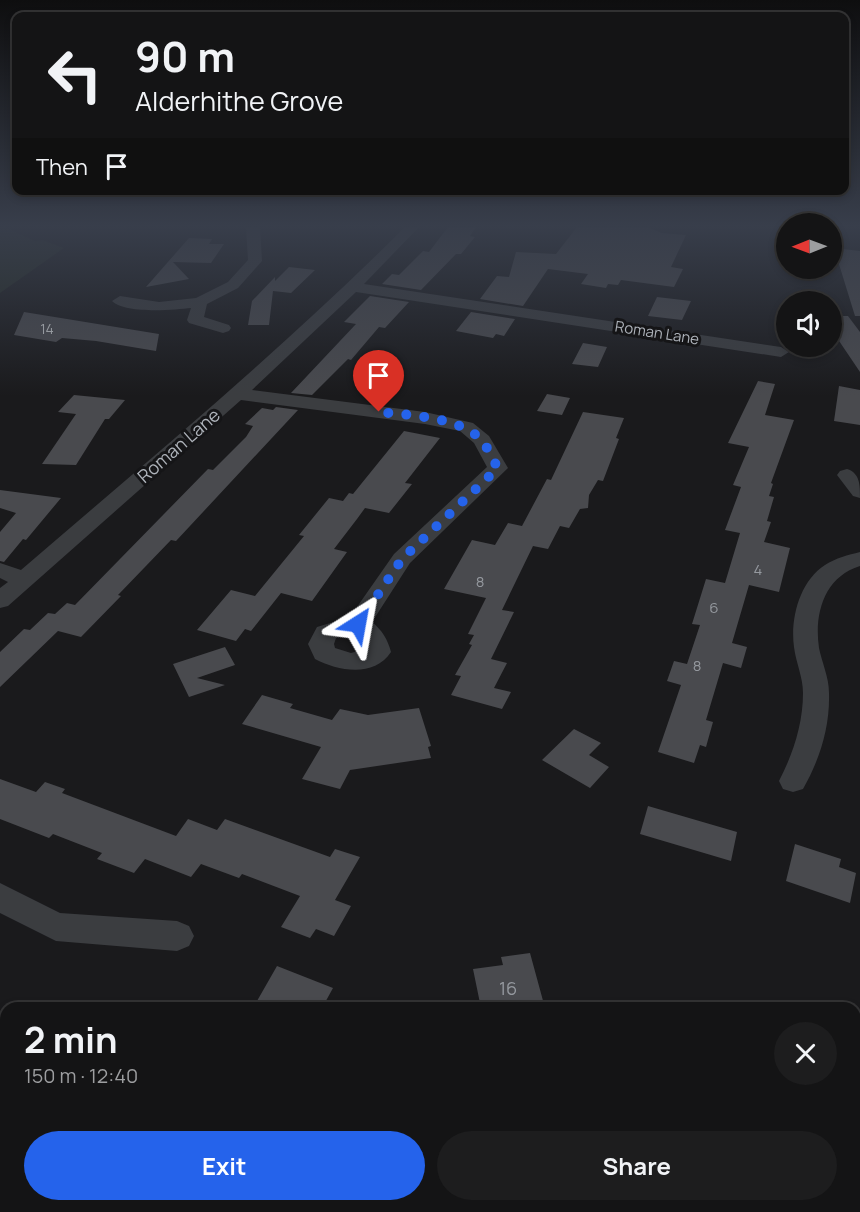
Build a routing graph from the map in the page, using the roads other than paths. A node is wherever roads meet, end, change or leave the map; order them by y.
1 (234, 284) edge
2 (358, 284) edge
3 (355, 287) junction
4 (120, 301) dead end
5 (200, 302) junction
6 (223, 328) dead end
7 (776, 351) edge
8 (240, 394) junction
9 (847, 475) dead end
10 (860, 492) edge
11 (860, 559) edge
12 (0, 570) edge
13 (23, 580) junction
14 (0, 601) edge
15 (358, 624) dead end
16 (793, 781) dead end
17 (0, 897) edge
18 (177, 936) dead end

1 - 5 street
2 - 3 street, Roman Lane
3 - 7 street, Roman Lane
3 - 8 street, Roman Lane
4 - 5 street
5 - 6 street
8 - 13 street, Roman Lane
8 - 15 street
9 - 10 street
11 - 16 street
12 - 13 street
13 - 14 street, Roman Lane
17 - 18 street

